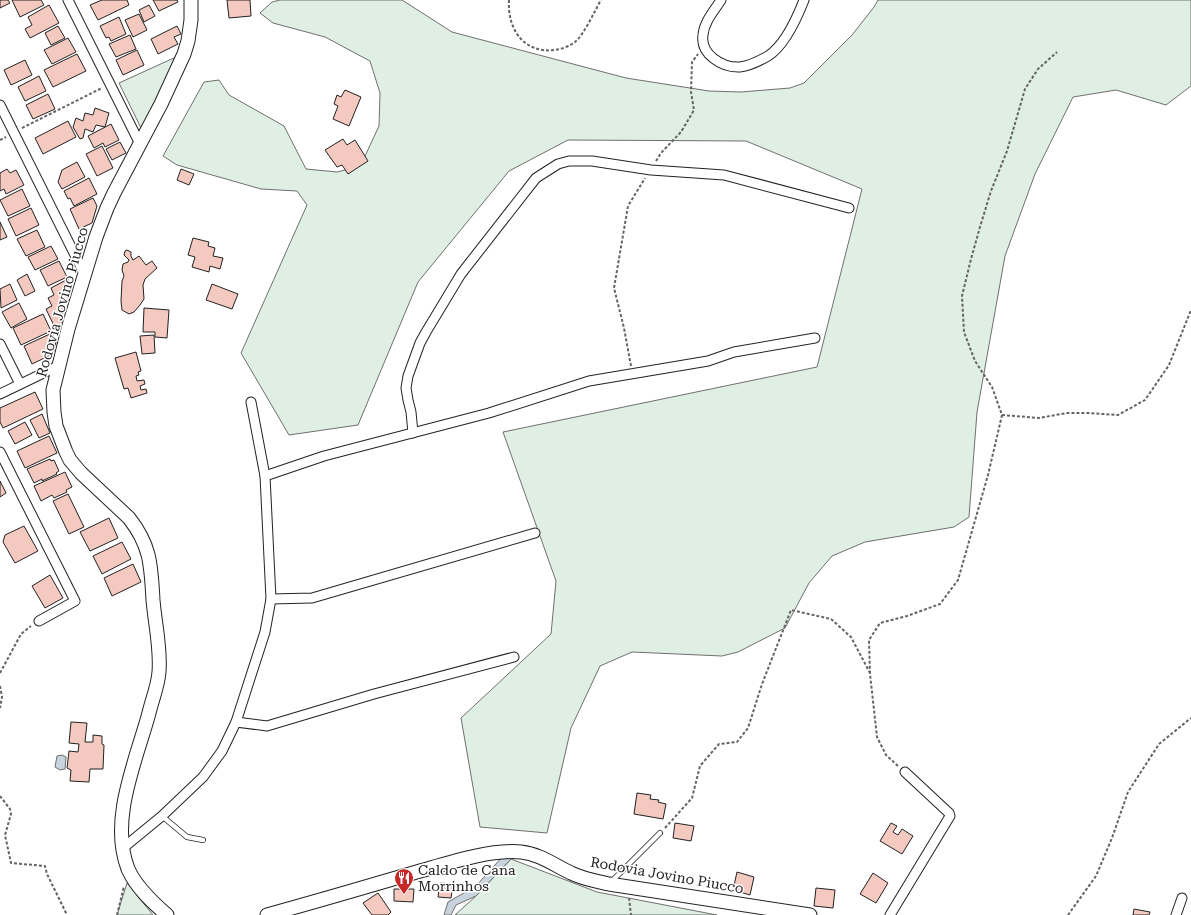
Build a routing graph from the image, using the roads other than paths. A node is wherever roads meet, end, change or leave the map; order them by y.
1 (68, 0) edge
2 (191, 0) edge
3 (721, 0) edge
4 (804, 0) edge
5 (0, 105) edge
6 (140, 144) junction
7 (849, 208) dead end
8 (85, 275) junction
9 (815, 338) dead end
10 (0, 344) edge
11 (58, 366) junction
12 (20, 384) junction
13 (0, 394) edge
14 (251, 402) dead end
15 (413, 433) junction
16 (0, 452) edge
17 (265, 476) junction
18 (535, 533) dead end
19 (271, 599) junction
20 (39, 621) road end
21 (514, 657) dead end
22 (236, 722) junction
23 (905, 772) road end
24 (162, 816) junction
25 (660, 833) road end
26 (203, 840) dead end
27 (123, 848) junction
28 (609, 884) junction
29 (1182, 898) dead end
30 (167, 915) edge
31 (267, 915) edge
32 (810, 915) edge
33 (890, 915) edge
34 (1176, 915) edge

1 - 6 street
2 - 6 main road, Rodovia Jovino Piucco
3 - 4 street
5 - 8 street
6 - 8 main road, Rodovia Jovino Piucco
7 - 15 street
8 - 11 main road, Rodovia Jovino Piucco
9 - 15 street
10 - 12 street
11 - 12 street
11 - 27 main road, Rodovia Jovino Piucco
12 - 13 street
14 - 17 street
15 - 17 street
16 - 20 street
17 - 19 street
18 - 19 street
19 - 22 street
21 - 22 street
22 - 24 street
23 - 33 street
24 - 26 lane
24 - 27 street
25 - 28 lane
27 - 30 main road, Rodovia Jovino Piucco
28 - 31 main road, Rodovia Jovino Piucco
28 - 32 main road, Rodovia Jovino Piucco
29 - 34 street

